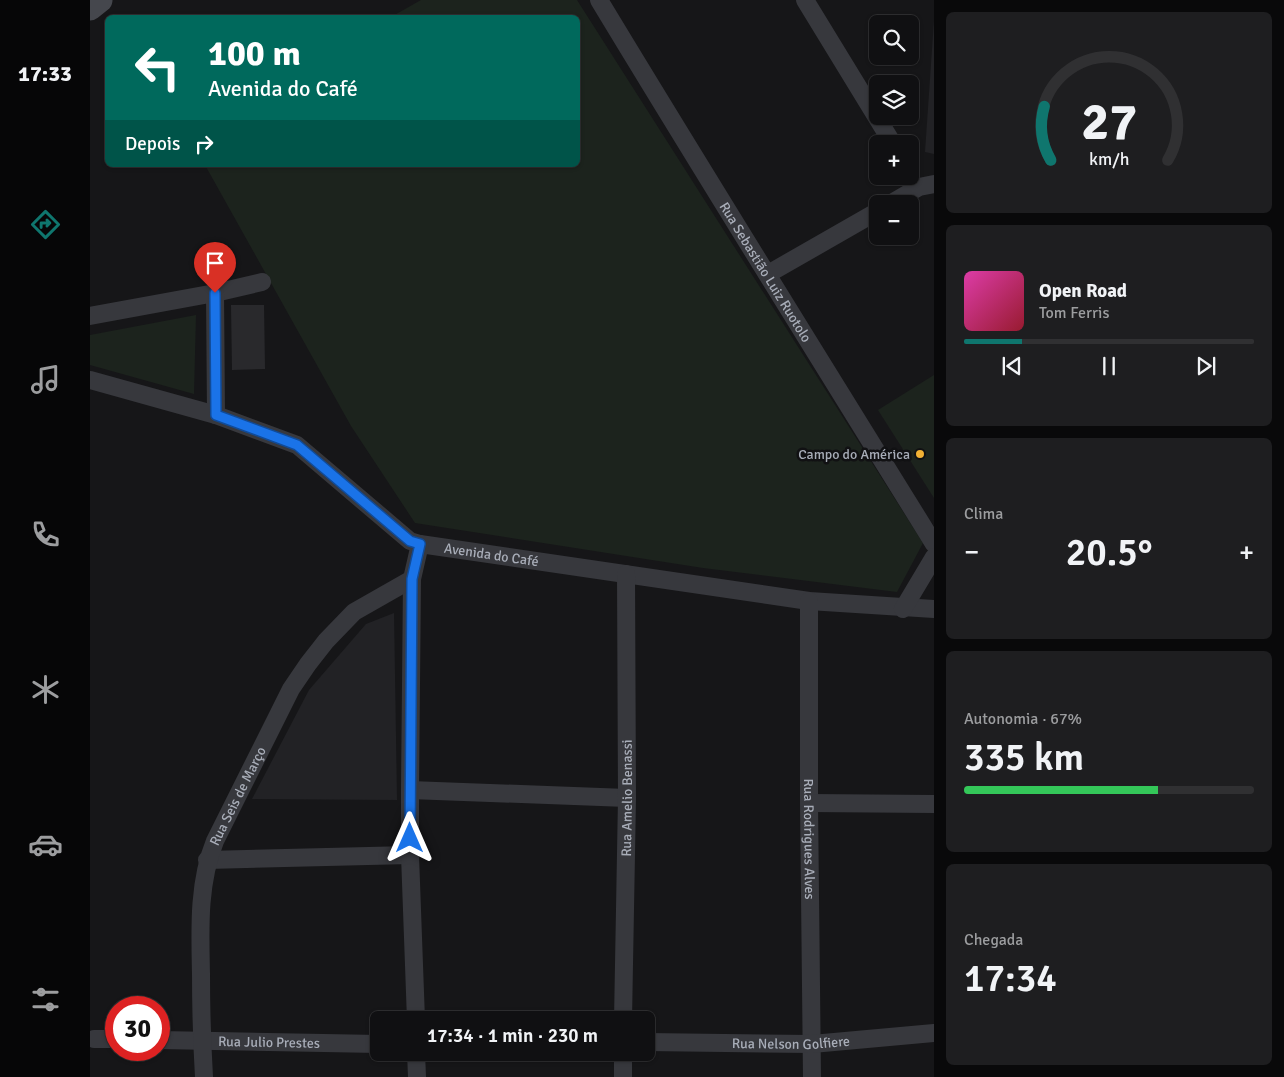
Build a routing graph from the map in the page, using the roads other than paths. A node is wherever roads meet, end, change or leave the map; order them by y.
1 (100, 0) edge
2 (599, 0) edge
3 (805, 0) edge
4 (90, 8) edge
5 (887, 135) edge
6 (921, 181) edge
7 (902, 195) edge
8 (869, 216) edge
9 (768, 274) junction
10 (262, 282) dead end
11 (215, 293) junction
12 (90, 316) edge
13 (90, 380) edge
14 (216, 415) junction
15 (420, 544) junction
16 (934, 544) edge
17 (934, 557) edge
18 (626, 574) junction
19 (412, 579) junction
20 (809, 601) junction
21 (903, 609) junction
22 (934, 610) edge
23 (410, 790) junction
24 (627, 798) junction
25 (808, 803) junction
26 (934, 804) edge
27 (410, 855) junction
28 (207, 860) junction
29 (416, 1011) edge
30 (623, 1011) edge
31 (934, 1033) edge
32 (94, 1039) dead end
33 (105, 1039) edge
34 (170, 1040) edge
35 (202, 1040) junction
36 (655, 1042) edge
37 (370, 1044) edge
38 (812, 1044) junction
39 (416, 1061) edge
40 (623, 1061) edge
41 (204, 1077) edge
42 (417, 1077) edge
43 (623, 1077) edge
44 (812, 1077) edge

1 - 4 main road
2 - 9 street, Rua Sebastião Luiz Ruotolo
3 - 5 street
6 - 7 street
8 - 9 street
9 - 16 street, Rua Sebastião Luiz Ruotolo
10 - 11 street
11 - 12 street
11 - 14 street
13 - 14 street, Avenida do Café
14 - 15 street, Avenida do Café
15 - 18 street, Avenida do Café
15 - 19 street
17 - 21 street
18 - 20 street, Avenida do Café
18 - 24 street, Rua Amelio Benassi
19 - 23 street
19 - 28 street, Rua Seis de Março
20 - 21 street, Avenida do Café
20 - 25 street, Rua Rodrigues Alves
21 - 22 street, Avenida do Café
23 - 24 street
23 - 27 street
24 - 30 street, Rua Amelio Benassi
25 - 26 street
25 - 38 street, Rua Rodrigues Alves
27 - 28 street
27 - 29 street
28 - 35 street, Rua Seis de Março
31 - 38 street, Rua Nelson Golfiere
32 - 33 street
34 - 35 street, Rua Julio Prestes
35 - 37 street, Rua Julio Prestes
35 - 41 street, Rua Seis de Março
36 - 38 street, Rua Nelson Golfiere
38 - 44 street, Rua Rodrigues Alves
39 - 42 street
40 - 43 street

